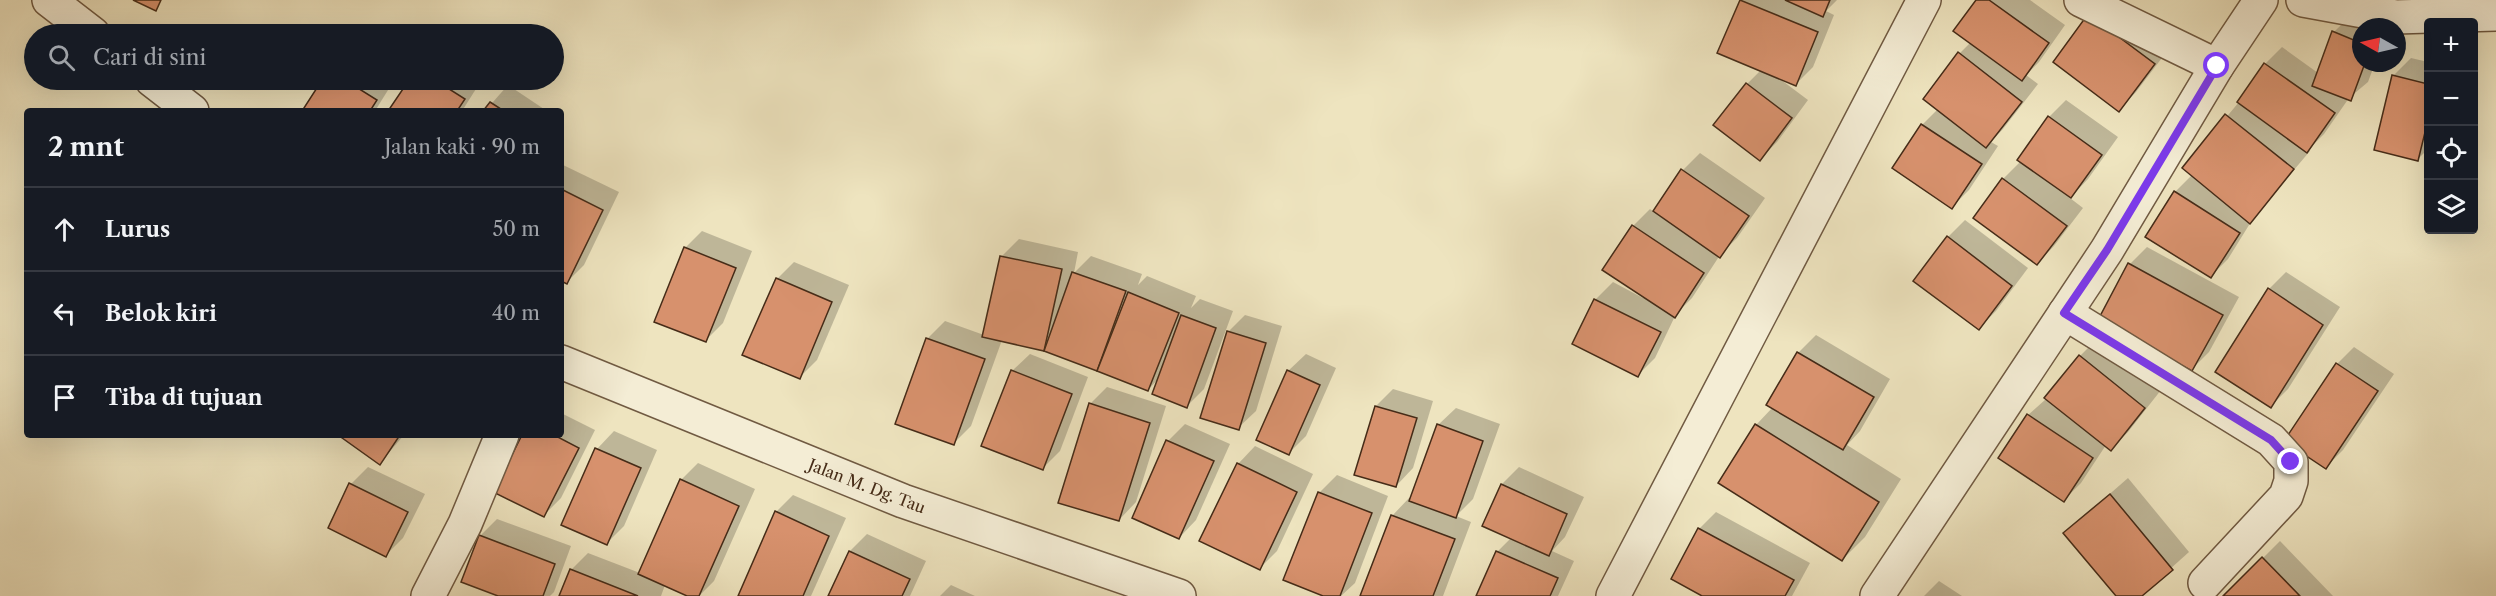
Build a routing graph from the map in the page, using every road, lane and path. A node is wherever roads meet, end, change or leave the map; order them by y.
1 (49, 0) edge
2 (1924, 0) edge
3 (2081, 0) edge
4 (2261, 0) edge
5 (2303, 0) edge
6 (2496, 14) edge
7 (80, 24) edge
8 (2217, 66) junction
9 (165, 90) edge
10 (188, 108) edge
11 (2064, 313) junction
12 (564, 363) edge
13 (501, 438) edge
14 (2205, 582) dead end
15 (428, 596) edge
16 (1179, 596) edge
17 (1613, 596) edge
18 (1877, 596) edge

1 - 7 street
2 - 17 street
3 - 8 street
4 - 8 street
5 - 6 street
8 - 11 street
9 - 10 street
11 - 14 street
11 - 18 street
12 - 16 street, Jalan M. Dg. Tau
13 - 15 street

